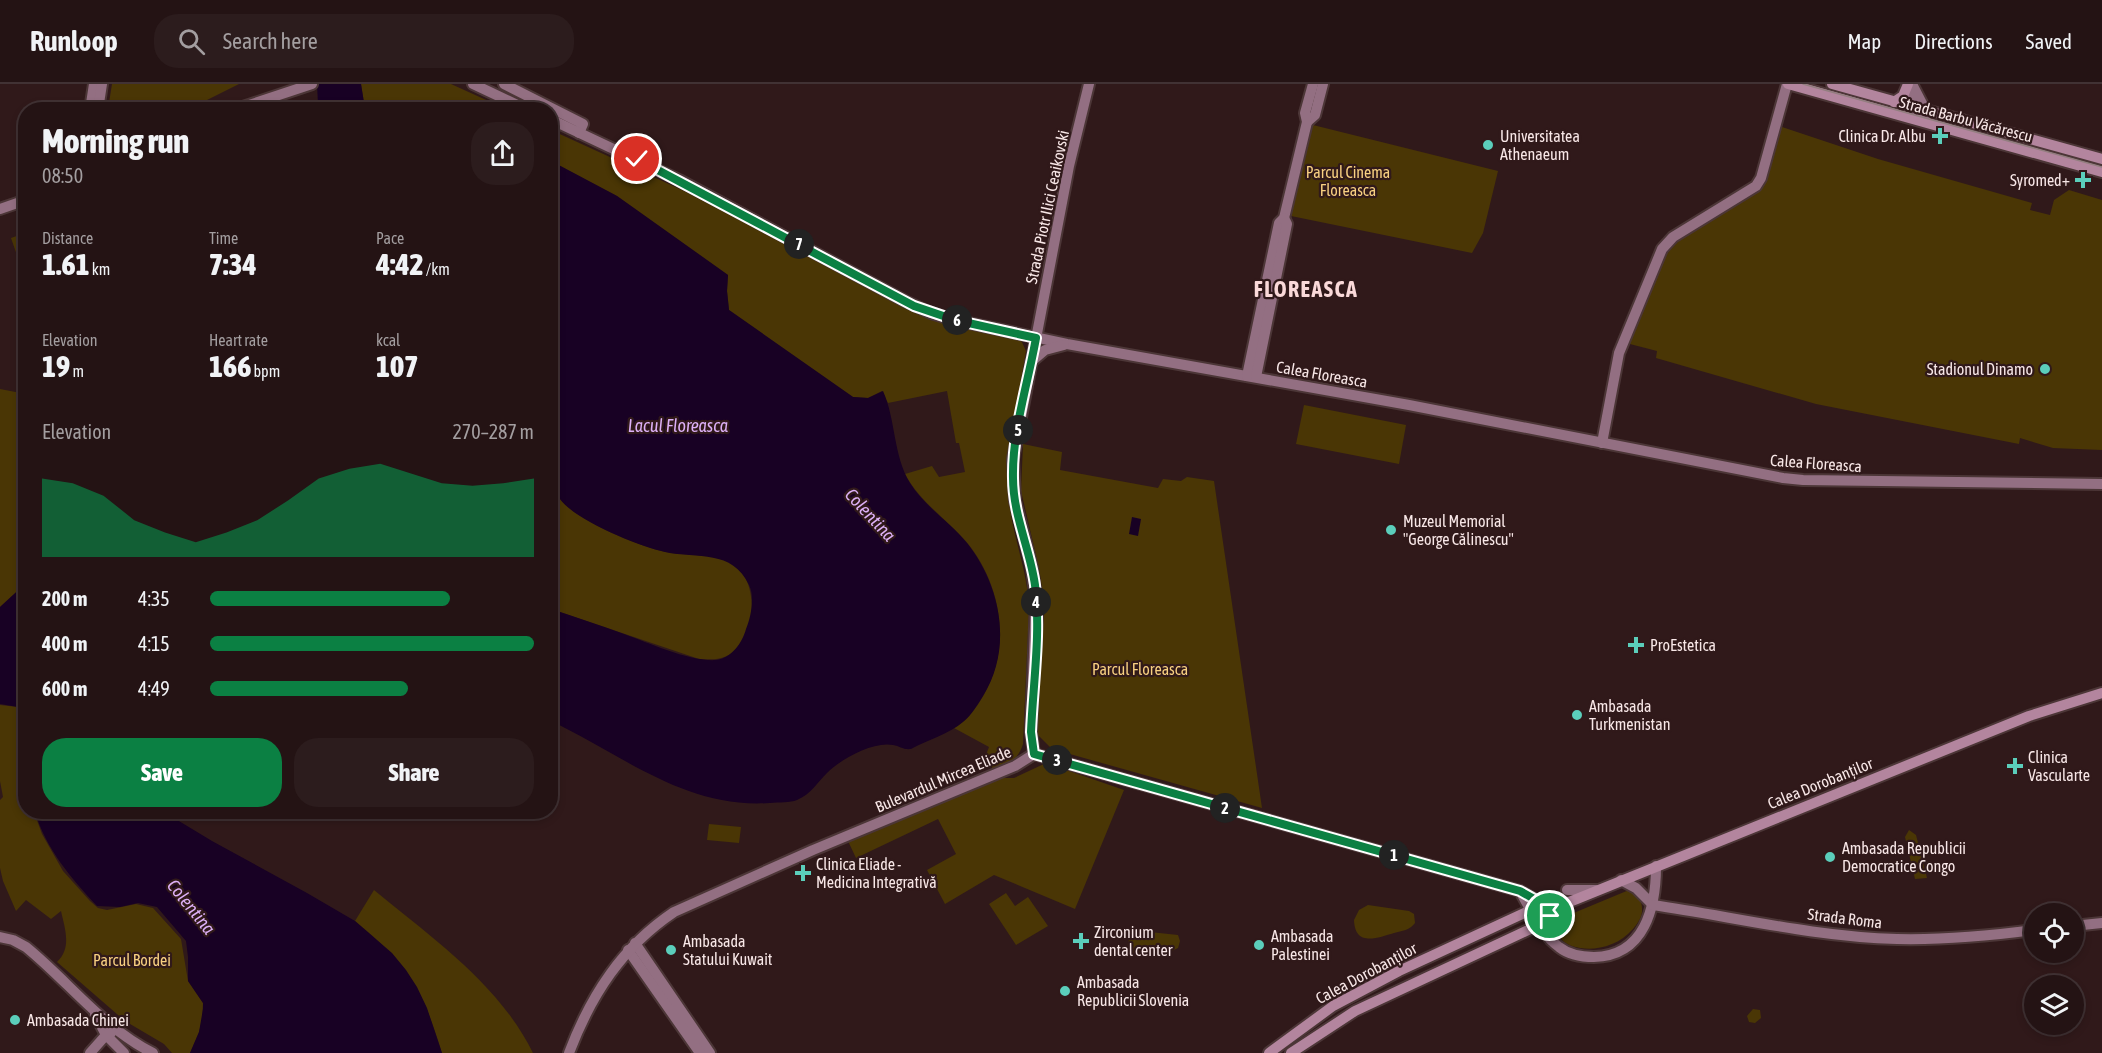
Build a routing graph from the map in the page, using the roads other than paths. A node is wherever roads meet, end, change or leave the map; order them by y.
1 (94, 84) edge
2 (102, 84) edge
3 (311, 84) edge
4 (473, 84) edge
5 (504, 84) edge
6 (1089, 84) edge
7 (1313, 84) edge
8 (1323, 84) edge
9 (1788, 84) edge
10 (1832, 84) edge
11 (1910, 84) edge
12 (91, 102) edge
13 (99, 102) edge
14 (258, 102) edge
15 (511, 102) edge
16 (535, 102) edge
17 (1894, 102) junction
18 (1914, 107) junction
19 (558, 115) edge
20 (1925, 117) junction
21 (558, 121) edge
22 (1307, 122) junction
23 (578, 127) junction
24 (2102, 159) edge
25 (2102, 172) edge
26 (18, 203) edge
27 (0, 209) edge
28 (1036, 338) junction
29 (1067, 344) junction
30 (1031, 362) junction
31 (1252, 376) junction
32 (1602, 443) junction
33 (2102, 484) edge
34 (2102, 693) edge
35 (1034, 754) junction
36 (1656, 866) junction
37 (1621, 880) junction
38 (1566, 890) dead end
39 (1596, 890) junction
40 (1520, 891) junction
41 (1653, 905) junction
42 (1552, 909) junction
43 (1531, 910) junction
44 (1518, 916) junction
45 (2102, 923) edge
46 (1539, 925) junction
47 (2084, 925) edge
48 (2024, 931) edge
49 (0, 937) edge
50 (1551, 940) junction
51 (632, 947) junction
52 (110, 1033) junction
53 (90, 1053) edge
54 (124, 1053) edge
55 (153, 1053) edge
56 (569, 1053) edge
57 (700, 1053) edge
58 (710, 1053) edge
59 (1269, 1053) edge
60 (1291, 1053) edge

1 - 12 street
2 - 13 street
3 - 14 street
4 - 15 street
5 - 16 street, Calea Floreasca
6 - 28 street, Strada Piotr Ilici Ceaikovski
7 - 22 street
8 - 22 street
9 - 20 main road, Strada Barbu Văcărescu
9 - 32 street
10 - 17 main road, Strada Barbu Văcărescu
11 - 17 main road
11 - 18 street
11 - 20 street
17 - 18 main road, Strada Barbu Văcărescu
18 - 20 street
19 - 23 street, Calea Floreasca
20 - 24 main road, Strada Barbu Văcărescu
20 - 25 main road, Strada Barbu Văcărescu
21 - 23 street, Calea Floreasca
22 - 31 street
23 - 28 street, Calea Floreasca
26 - 27 street
28 - 29 street, Calea Floreasca
28 - 30 street, Bulevardul Mircea Eliade
29 - 30 street
29 - 31 street, Calea Floreasca
30 - 35 street, Bulevardul Mircea Eliade
31 - 32 street, Calea Floreasca
32 - 33 street, Calea Floreasca
34 - 36 main road, Calea Dorobanților
35 - 40 street
35 - 51 street, Bulevardul Mircea Eliade
36 - 37 main road, Calea Dorobanților
36 - 41 street
37 - 39 main road, Calea Dorobanților
37 - 41 street
38 - 39 street
39 - 42 main road, Calea Dorobanților
40 - 42 street
40 - 43 street
40 - 44 street
41 - 48 street, Strada Roma
41 - 50 street
42 - 43 main road, Calea Dorobanților
42 - 46 main road, Calea Dorobanților
42 - 50 street
43 - 44 main road, Calea Dorobanților
43 - 46 street
44 - 59 main road, Calea Dorobanților
45 - 47 street
46 - 50 street
46 - 60 main road, Calea Dorobanților
49 - 52 street
51 - 56 street, Bulevardul Mircea Eliade
51 - 57 street
51 - 58 street
52 - 53 street
52 - 54 street
52 - 55 street

